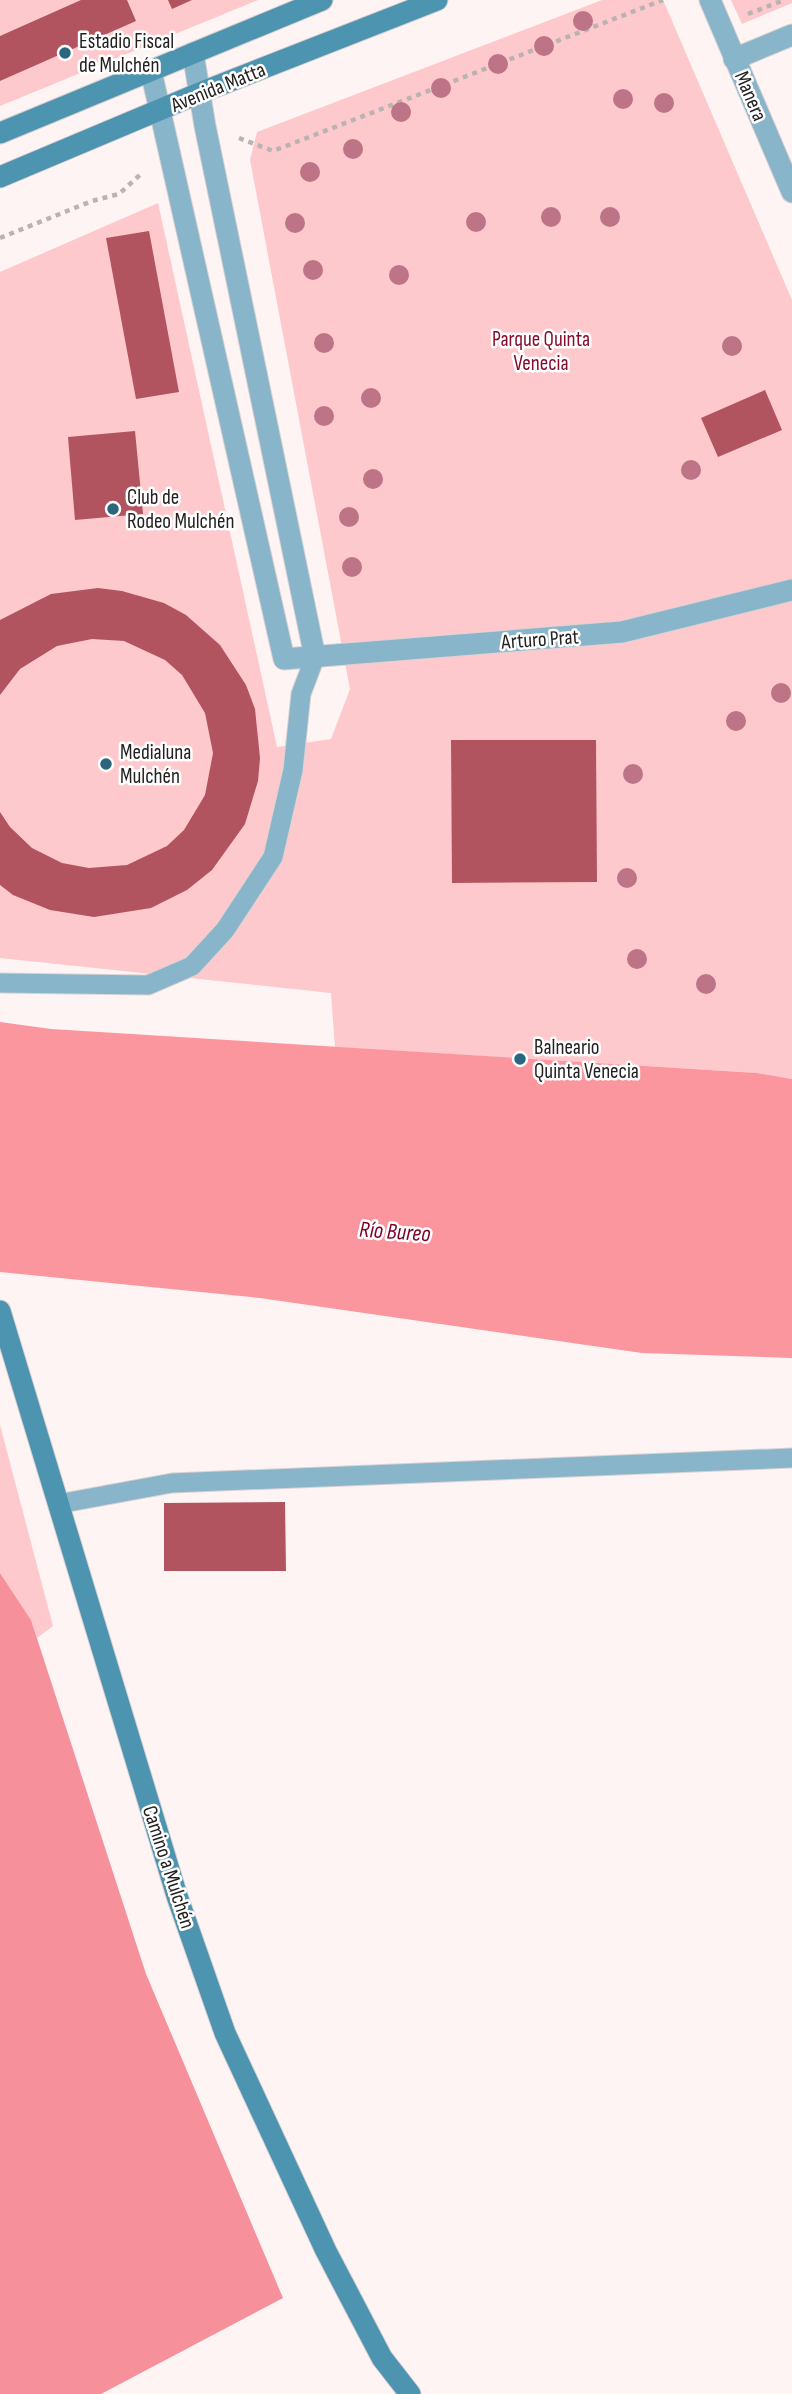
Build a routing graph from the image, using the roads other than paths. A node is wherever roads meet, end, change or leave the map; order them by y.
1 (322, 0) edge
2 (437, 0) edge
3 (710, 0) edge
4 (792, 35) edge
5 (193, 53) junction
6 (734, 59) junction
7 (151, 71) junction
8 (202, 92) junction
9 (160, 110) junction
10 (0, 133) edge
11 (0, 177) edge
12 (792, 192) edge
13 (792, 590) edge
14 (315, 657) junction
15 (284, 659) junction
16 (300, 694) junction
17 (0, 983) edge
18 (0, 1311) edge
19 (792, 1458) edge
20 (58, 1504) junction
21 (410, 2394) edge

1 - 5 main road, Avenida Matta
2 - 8 main road, Avenida Matta
3 - 6 street, Manera
4 - 6 street
5 - 7 main road, Avenida Matta
5 - 8 street
6 - 12 street, Manera
7 - 9 street
7 - 10 main road, Avenida Matta
8 - 9 main road, Avenida Matta
8 - 14 street
9 - 11 main road, Avenida Matta
9 - 15 street
13 - 14 street, Arturo Prat
14 - 15 street, Arturo Prat
14 - 16 lane
15 - 16 lane
16 - 17 lane
18 - 20 main road, Camino a Mulchén
19 - 20 lane
20 - 21 main road, Camino a Mulchén

